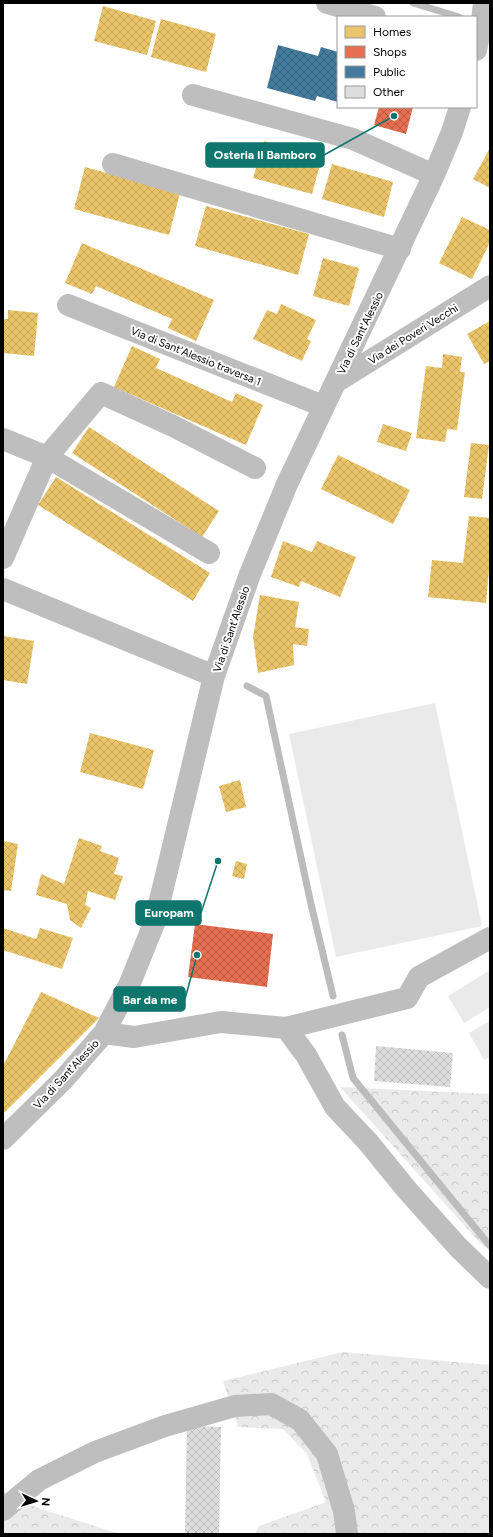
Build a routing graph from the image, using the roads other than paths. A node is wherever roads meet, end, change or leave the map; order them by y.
1 (327, 3) edge
2 (484, 3) edge
3 (372, 16) edge
4 (480, 48) edge
5 (193, 95) dead end
6 (460, 108) edge
7 (113, 164) dead end
8 (434, 175) junction
9 (400, 248) junction
10 (490, 286) edge
11 (68, 305) dead end
12 (336, 382) junction
13 (323, 406) junction
14 (3, 439) edge
15 (47, 457) junction
16 (255, 468) dead end
17 (209, 552) dead end
18 (3, 558) edge
19 (3, 589) edge
20 (214, 676) junction
21 (490, 938) edge
22 (286, 1028) junction
23 (104, 1032) junction
24 (3, 1139) edge
25 (490, 1278) edge
26 (3, 1510) edge
27 (347, 1534) edge

1 - 3 street
2 - 4 street
5 - 8 street
6 - 8 street, Via di Sant'Alessio
7 - 9 street
8 - 9 street, Via di Sant'Alessio
9 - 12 street, Via di Sant'Alessio
10 - 12 street, Via dei Poveri Vecchi
11 - 13 street, Via di Sant'Alessio traversa 1
12 - 13 street, Via di Sant'Alessio
13 - 20 street, Via di Sant'Alessio
14 - 15 street
15 - 16 street
15 - 17 street
15 - 18 street
19 - 20 street
20 - 23 street, Via di Sant'Alessio
21 - 22 street
22 - 23 street
22 - 25 street
23 - 24 street, Via di Sant'Alessio
26 - 27 street

